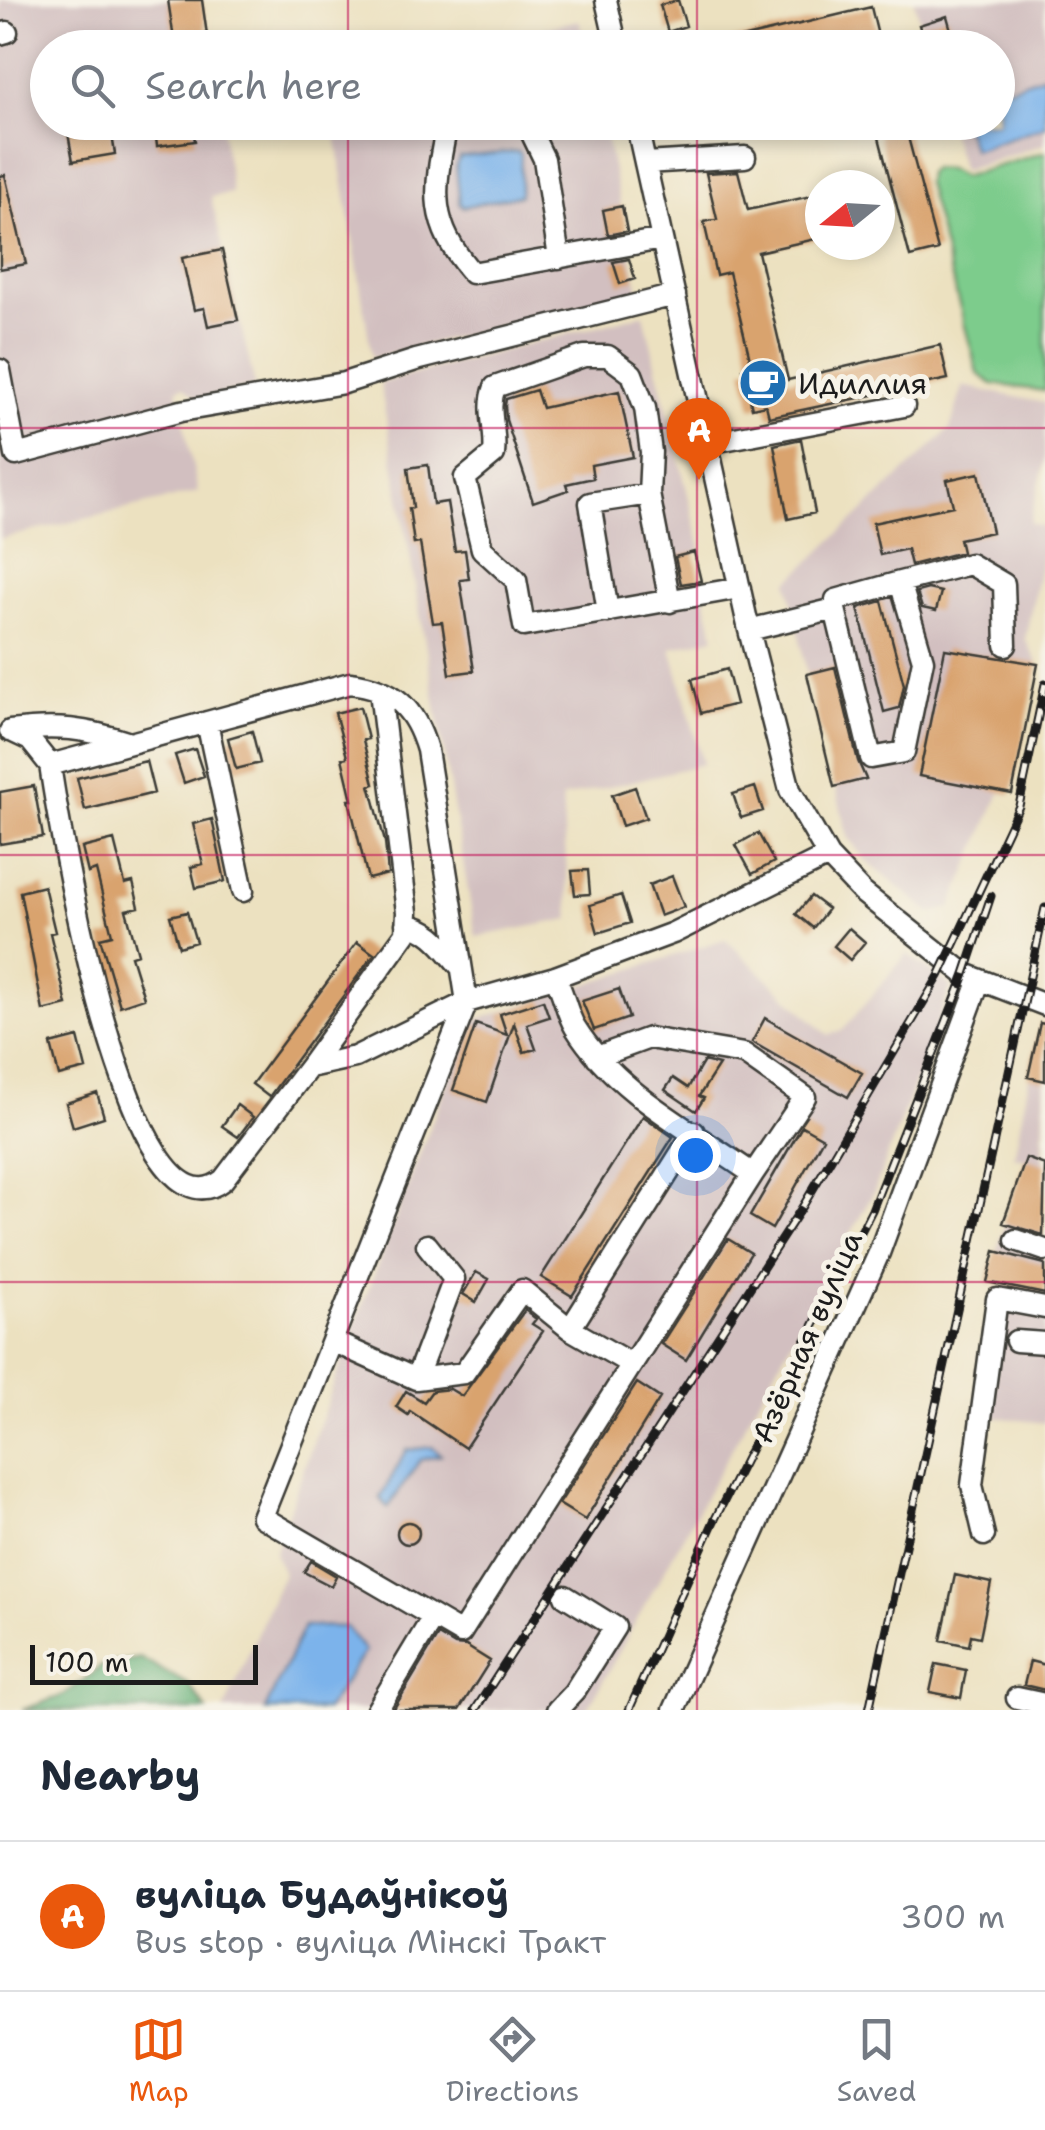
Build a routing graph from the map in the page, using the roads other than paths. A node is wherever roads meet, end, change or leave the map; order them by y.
1 (606, 0) edge
2 (613, 30) edge
3 (444, 140) edge
4 (535, 140) edge
5 (640, 140) edge
6 (745, 157) dead end
7 (645, 163) junction
8 (662, 238) junction
9 (559, 258) junction
10 (675, 295) junction
11 (0, 370) edge
12 (904, 406) dead end
13 (708, 443) junction
14 (648, 494) junction
15 (900, 582) junction
16 (740, 588) junction
17 (670, 602) junction
18 (835, 609) junction
19 (608, 612) junction
20 (749, 630) junction
21 (1006, 645) dead end
22 (380, 690) junction
23 (208, 722) junction
24 (5, 732) edge
25 (130, 743) junction
26 (50, 765) junction
27 (828, 856) junction
28 (243, 891) dead end
29 (406, 924) junction
30 (462, 967) junction
31 (555, 977) junction
32 (978, 982) junction
33 (467, 1002) junction
34 (1045, 1005) edge
35 (597, 1057) junction
36 (309, 1067) junction
37 (694, 1132) junction
38 (753, 1174) junction
39 (1016, 1240) dead end
40 (427, 1245) dead end
41 (1045, 1250) edge
42 (1045, 1308) edge
43 (570, 1329) junction
44 (1016, 1340) dead end
45 (334, 1342) junction
46 (1045, 1342) edge
47 (631, 1364) junction
48 (416, 1379) junction
49 (984, 1536) dead end
50 (565, 1596) dead end
51 (433, 1617) junction
52 (1017, 1698) dead end
53 (1045, 1704) edge
54 (378, 1710) edge
55 (557, 1710) edge
56 (674, 1710) edge

1 - 2 street
3 - 9 street
4 - 9 street
5 - 7 street
6 - 7 street
7 - 8 street
8 - 9 street
8 - 10 street
10 - 11 street
10 - 13 street
12 - 13 street
13 - 16 street
14 - 17 street
14 - 19 street
14 - 19 street
15 - 18 street
15 - 18 street
15 - 21 street
16 - 17 street
16 - 20 street
17 - 19 street
18 - 20 street
20 - 27 street
22 - 23 street
22 - 29 street
22 - 30 street
23 - 25 street
23 - 28 street
24 - 25 street
24 - 26 street
25 - 26 street
26 - 36 street
27 - 31 street
27 - 32 street
29 - 30 street
29 - 36 street
30 - 33 street
31 - 33 street
31 - 35 street
32 - 34 street
32 - 56 street, Азёрная вуліца
33 - 36 street
33 - 45 street
35 - 37 street
35 - 38 street
37 - 38 street
37 - 43 street
38 - 47 street
39 - 41 street
40 - 48 street
42 - 49 street
43 - 47 street
43 - 48 street
44 - 46 street
45 - 48 street
45 - 51 street
47 - 51 street
50 - 55 street
51 - 54 street
52 - 53 street

